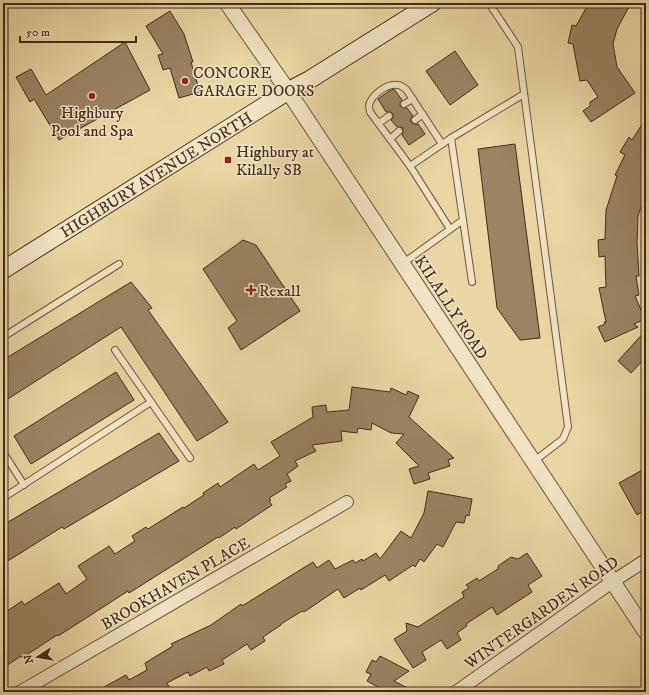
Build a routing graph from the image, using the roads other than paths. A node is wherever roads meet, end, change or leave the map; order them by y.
1 (228, 3) edge
2 (489, 3) edge
3 (427, 4) edge
4 (288, 91) junction
5 (524, 94) junction
6 (413, 98) junction
7 (404, 104) dead end
8 (423, 114) junction
9 (389, 116) dead end
10 (415, 120) dead end
11 (379, 123) junction
12 (399, 131) dead end
13 (451, 138) junction
14 (390, 139) junction
15 (442, 144) junction
16 (410, 166) junction
17 (463, 220) junction
18 (450, 229) junction
19 (120, 264) dead end
20 (402, 264) junction
21 (3, 270) edge
22 (472, 282) dead end
23 (3, 337) edge
24 (115, 350) dead end
25 (151, 402) junction
26 (3, 452) edge
27 (190, 458) dead end
28 (533, 462) junction
29 (24, 485) junction
30 (3, 498) edge
31 (346, 502) dead end
32 (646, 560) edge
33 (612, 582) junction
34 (646, 632) edge
35 (20, 692) edge
36 (456, 692) edge

1 - 4 street, KILALLY ROAD
2 - 5 lane
3 - 4 main road, HIGHBURY AVENUE NORTH
4 - 20 street, KILALLY ROAD
4 - 21 main road, HIGHBURY AVENUE NORTH
5 - 13 lane
5 - 28 lane
6 - 7 lane
6 - 8 lane
6 - 11 lane
8 - 10 lane
8 - 15 lane
9 - 11 lane
11 - 14 lane
12 - 14 lane
13 - 15 lane
13 - 17 lane
14 - 16 lane
15 - 16 lane
16 - 18 lane
17 - 18 lane
17 - 22 lane
18 - 20 lane
19 - 23 lane
20 - 28 street, KILALLY ROAD
24 - 25 lane
25 - 27 lane
25 - 29 lane
26 - 29 lane
28 - 33 street, KILALLY ROAD
29 - 30 lane
31 - 35 street, BROOKHAVEN PLACE
32 - 33 street, WINTERGARDEN ROAD
33 - 34 street, KILALLY ROAD
33 - 36 street, WINTERGARDEN ROAD

